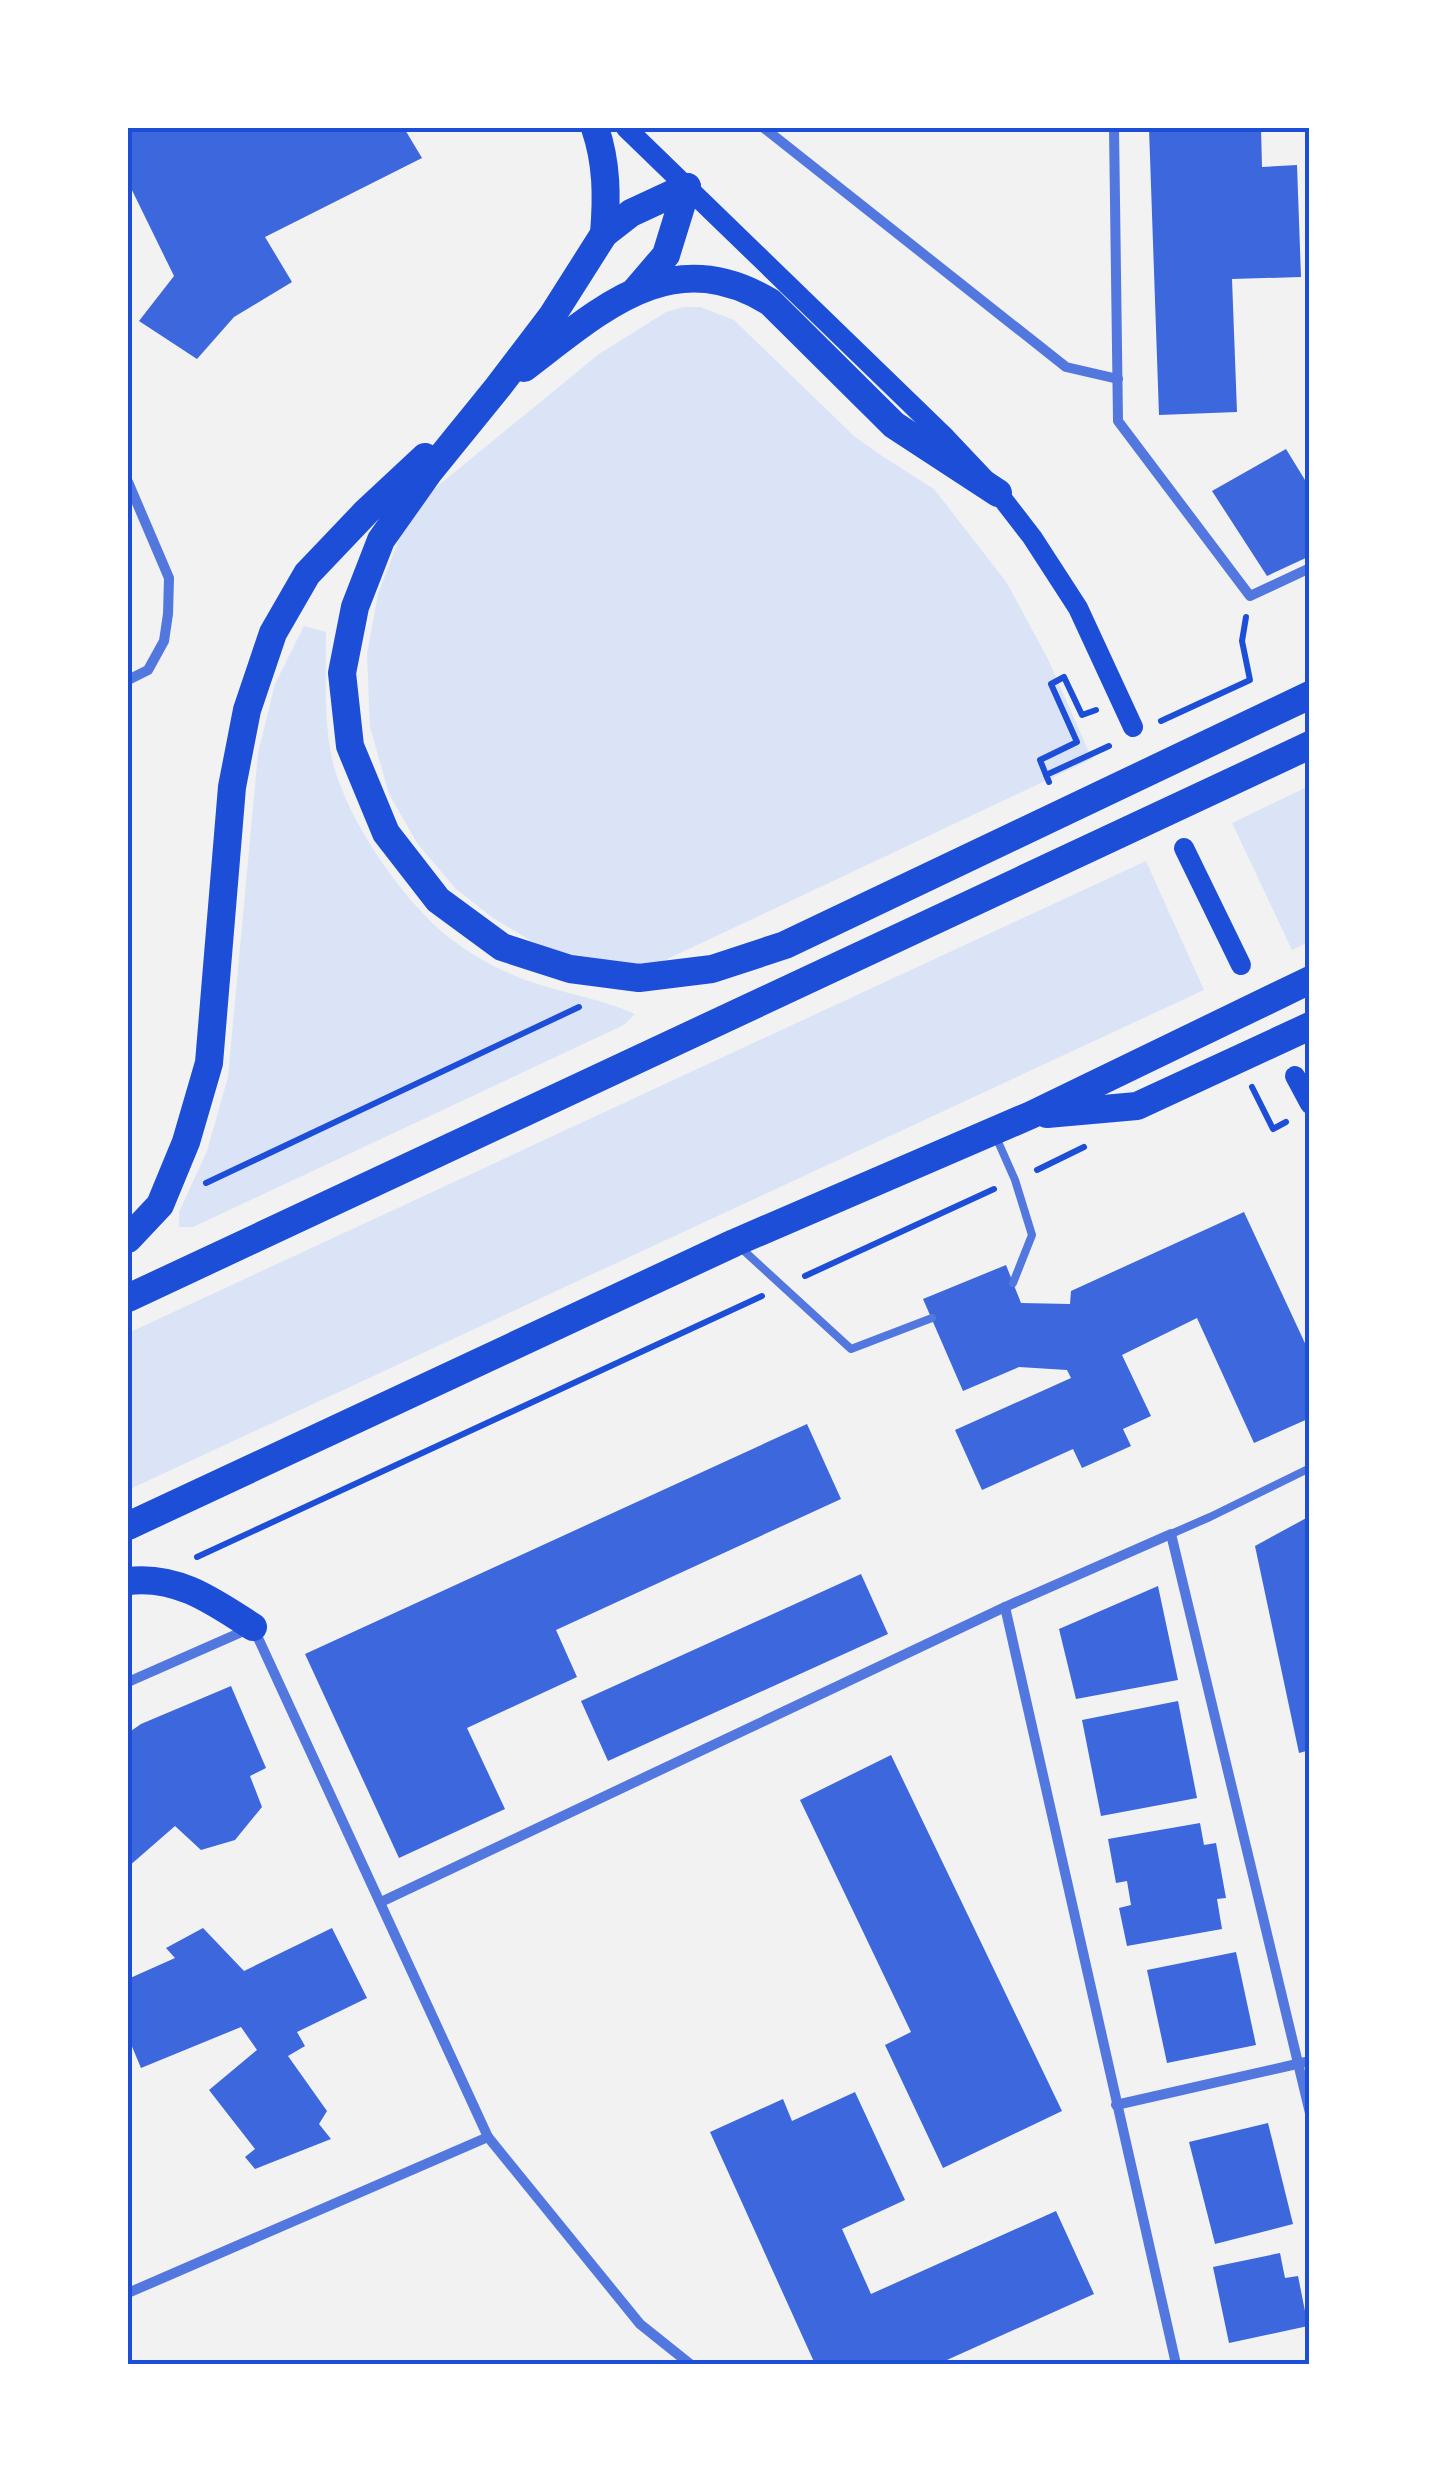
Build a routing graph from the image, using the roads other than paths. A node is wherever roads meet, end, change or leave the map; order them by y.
1 (595, 128) edge
2 (626, 128) edge
3 (764, 128) edge
4 (1114, 128) edge
5 (687, 187) junction
6 (604, 234) junction
7 (635, 291) junction
8 (1118, 379) junction
9 (498, 388) junction
10 (128, 482) edge
11 (998, 493) junction
12 (1310, 568) edge
13 (128, 680) edge
14 (1310, 696) edge
15 (1140, 727) road end
16 (1310, 745) edge
17 (1184, 848) dead end
18 (1242, 965) dead end
19 (1310, 980) edge
20 (1310, 1026) edge
21 (1296, 1076) dead end
22 (1310, 1104) edge
23 (1031, 1115) junction
24 (994, 1131) junction
25 (128, 1239) edge
26 (734, 1243) junction
27 (1013, 1283) dead end
28 (128, 1298) edge
29 (932, 1318) dead end
30 (1310, 1468) edge
31 (128, 1526) edge
32 (1172, 1534) junction
33 (138, 1580) edge
34 (1005, 1607) junction
35 (253, 1627) junction
36 (128, 1682) edge
37 (382, 1902) junction
38 (1304, 2063) edge
39 (1116, 2105) junction
40 (1310, 2114) edge
41 (488, 2137) junction
42 (128, 2292) edge
43 (690, 2364) edge
44 (1176, 2364) edge

1 - 6 highway
2 - 5 main road
3 - 8 street
4 - 8 street
5 - 6 highway
5 - 7 highway
5 - 11 main road
6 - 9 highway
7 - 9 highway
7 - 11 highway
8 - 12 street
9 - 14 highway
9 - 25 highway
10 - 13 street
11 - 15 main road
16 - 28 highway
17 - 18 main road
19 - 23 highway
20 - 23 highway
21 - 22 main road
23 - 24 highway
24 - 26 highway
24 - 27 lane
26 - 29 lane
26 - 31 highway
30 - 32 lane
32 - 34 street
32 - 38 street
33 - 35 highway
34 - 37 street
34 - 39 street
35 - 36 street
35 - 37 street
37 - 41 street
38 - 39 street
38 - 40 street
39 - 44 street
41 - 42 street
41 - 43 street

